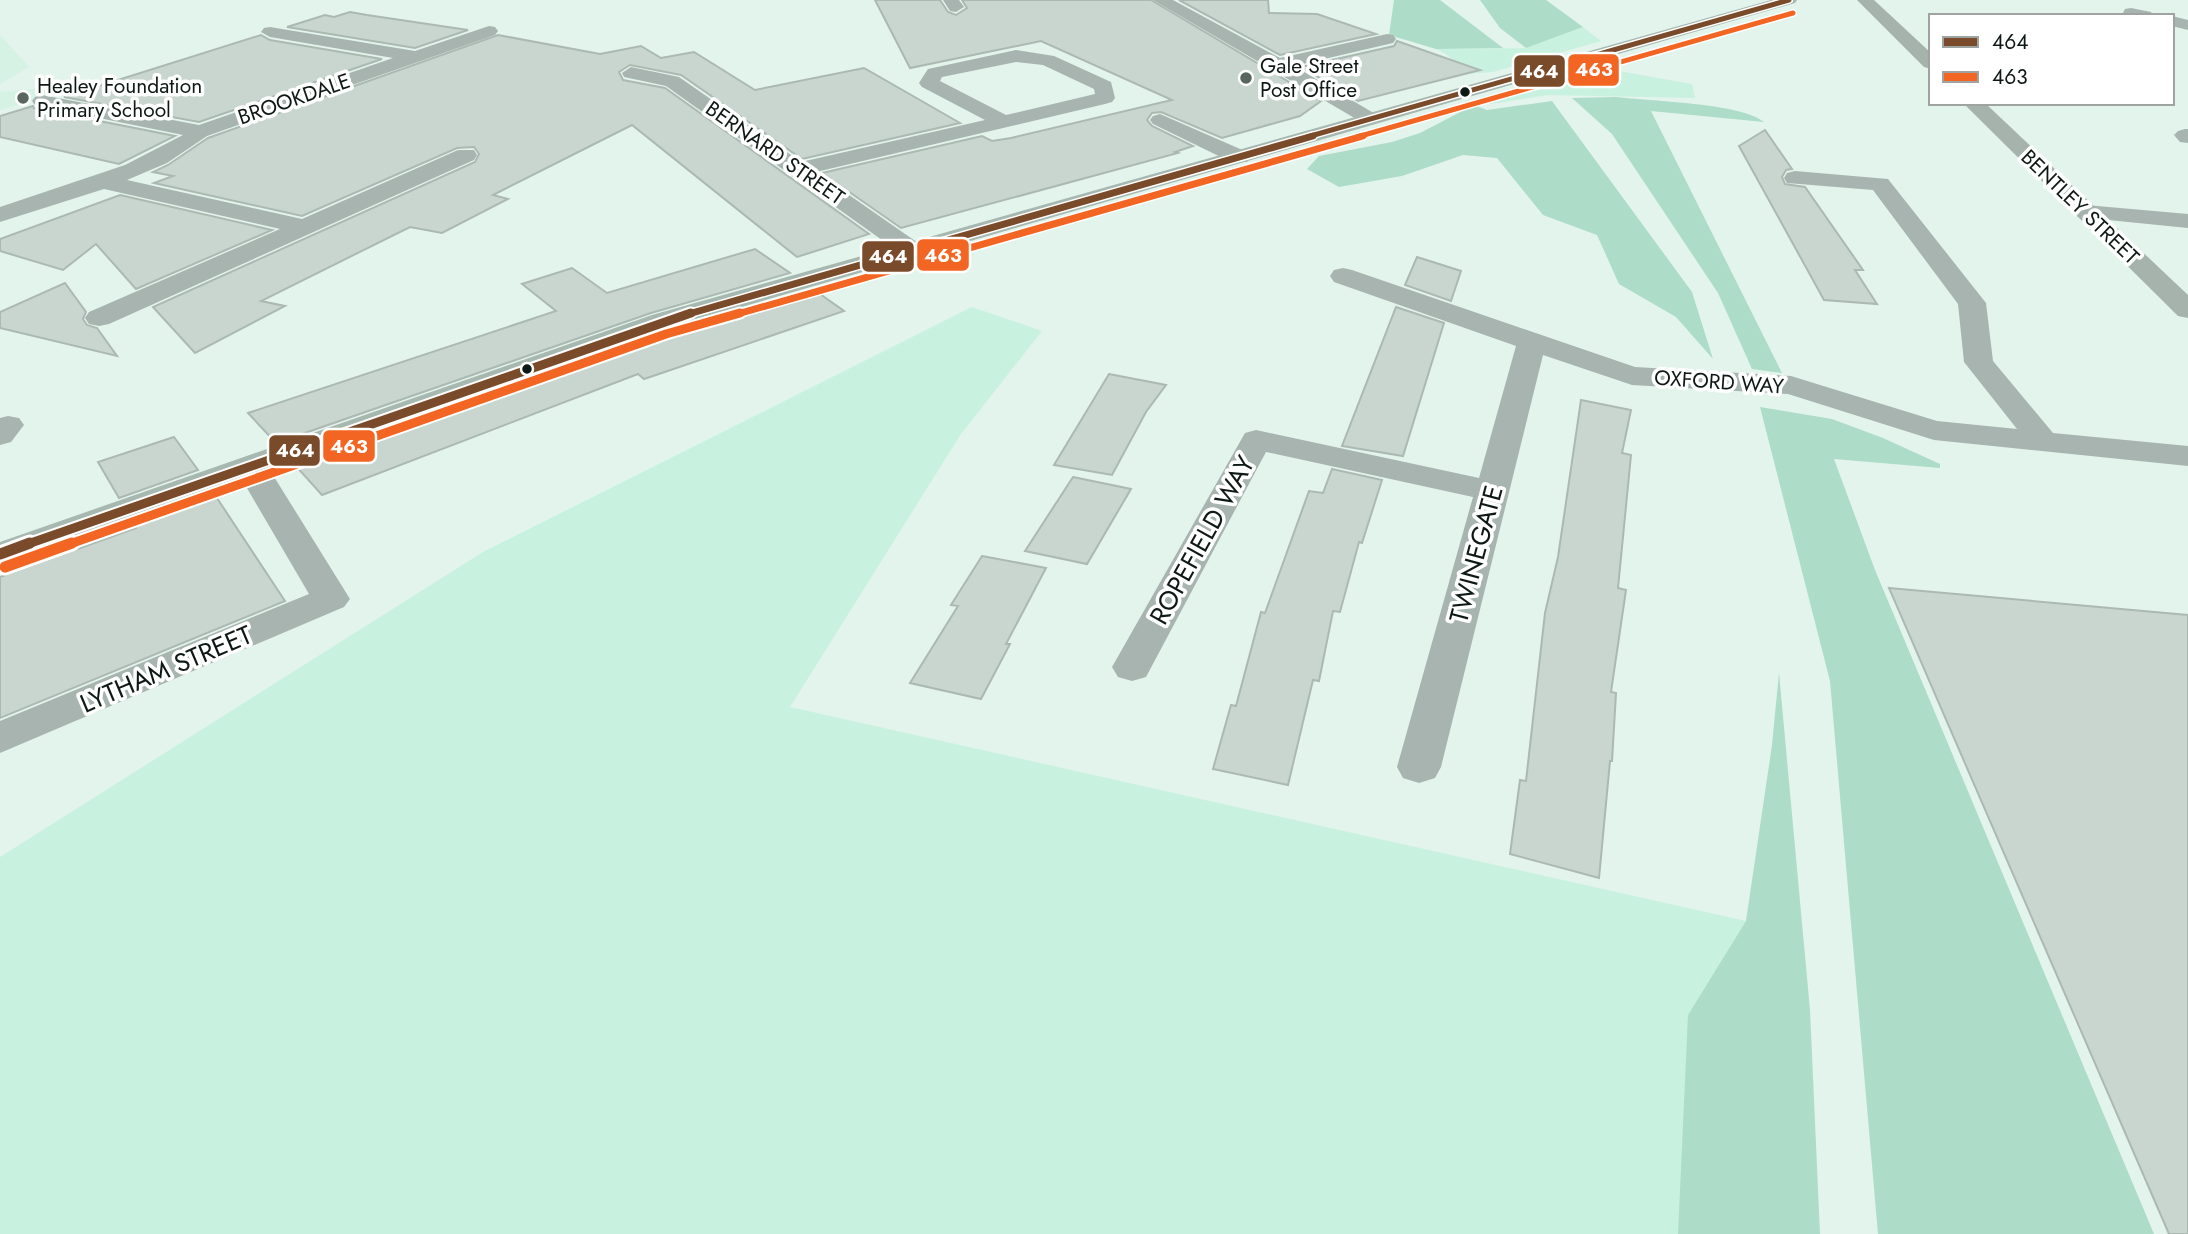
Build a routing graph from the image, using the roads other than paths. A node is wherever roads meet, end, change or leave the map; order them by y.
1 (1161, 0) edge
2 (1789, 0) edge
3 (1865, 0) edge
4 (489, 31) dead end
5 (270, 32) dead end
6 (1387, 38) dead end
7 (415, 56) junction
8 (1929, 61) edge
9 (1278, 64) junction
10 (631, 73) dead end
11 (42, 101) dead end
12 (1975, 105) edge
13 (1370, 119) junction
14 (1160, 120) dead end
15 (1003, 121) junction
16 (201, 132) junction
17 (1239, 157) junction
18 (462, 167) dead end
19 (798, 169) junction
20 (1796, 178) dead end
21 (100, 181) junction
22 (2086, 212) junction
23 (0, 215) edge
24 (2188, 221) edge
25 (305, 227) junction
26 (912, 250) junction
27 (1343, 276) dead end
28 (2188, 310) edge
29 (99, 318) dead end
30 (1532, 341) junction
31 (2043, 441) junction
32 (2188, 456) edge
33 (251, 466) junction
34 (1492, 491) junction
35 (0, 554) edge
36 (1132, 667) dead end
37 (0, 738) edge
38 (1419, 767) dead end

1 - 9 street
2 - 13 main road
3 - 8 street
4 - 7 street, BROOKDALE
5 - 7 street, BROOKDALE
6 - 9 street
7 - 16 street, BROOKDALE
9 - 13 street
10 - 19 street, BERNARD STREET
11 - 16 street
12 - 22 street, BENTLEY STREET
13 - 17 main road
14 - 17 street
15 - 15 street
15 - 19 street
16 - 21 street, BROOKDALE
17 - 26 main road
18 - 25 street
19 - 26 street, BERNARD STREET
20 - 31 street
21 - 23 street, BROOKDALE
21 - 25 street
22 - 24 street
22 - 28 street, BENTLEY STREET
25 - 29 street
26 - 33 main road
27 - 30 street, OXFORD WAY
30 - 31 street, OXFORD WAY
30 - 34 street, TWINEGATE
31 - 32 street, OXFORD WAY
33 - 35 main road
33 - 37 street, LYTHAM STREET
34 - 36 street, ROPEFIELD WAY
34 - 38 street, TWINEGATE

